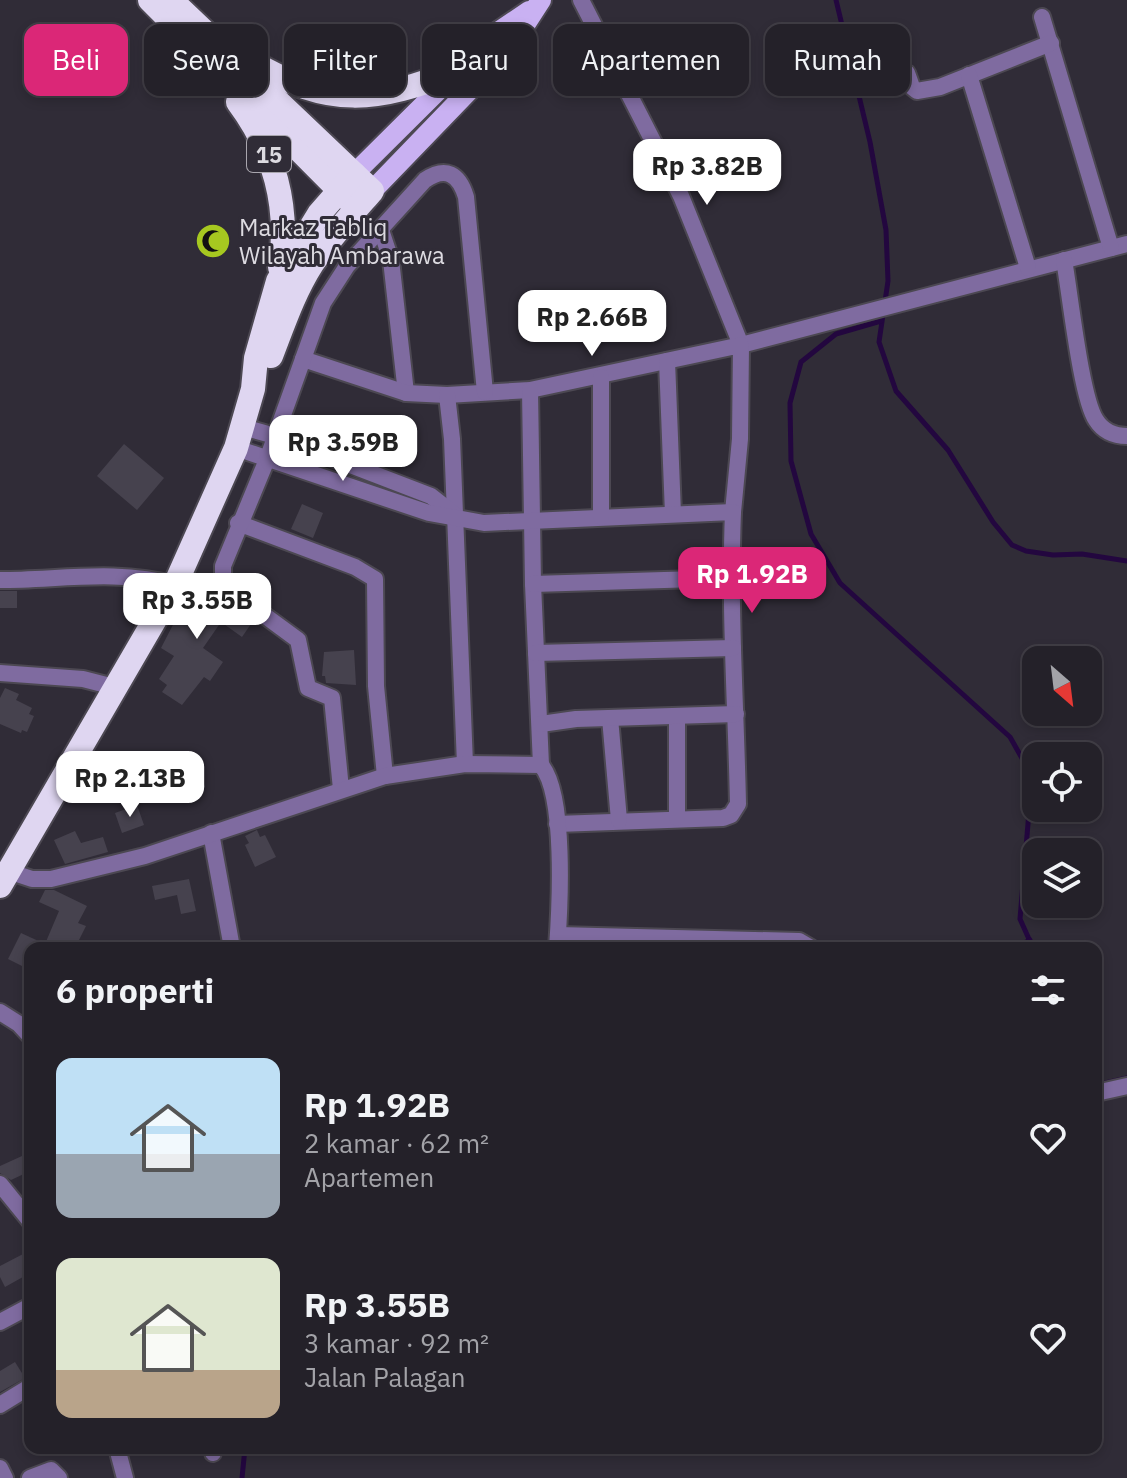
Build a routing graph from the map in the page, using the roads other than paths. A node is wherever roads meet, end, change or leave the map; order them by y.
1 (150, 0) edge
2 (171, 0) edge
3 (581, 0) edge
4 (540, 2) edge
5 (1042, 17) dead end
6 (180, 24) edge
7 (189, 24) edge
8 (509, 24) edge
9 (1051, 43) junction
10 (268, 73) edge
11 (969, 75) junction
12 (910, 81) edge
13 (422, 84) edge
14 (235, 96) edge
15 (258, 96) edge
16 (436, 96) edge
17 (356, 191) junction
18 (381, 230) junction
19 (1119, 246) edge
20 (1064, 260) junction
21 (1028, 268) junction
22 (278, 281) junction
23 (741, 345) junction
24 (303, 359) junction
25 (667, 361) junction
26 (601, 377) junction
27 (253, 389) junction
28 (530, 390) junction
29 (485, 392) junction
30 (406, 393) junction
31 (447, 395) junction
32 (275, 436) junction
33 (1127, 436) edge
34 (240, 438) junction
35 (268, 457) junction
36 (733, 512) junction
37 (673, 514) junction
38 (455, 515) junction
39 (601, 517) junction
40 (533, 520) junction
41 (238, 523) junction
42 (730, 578) junction
43 (0, 580) edge
44 (533, 584) junction
45 (175, 585) junction
46 (733, 648) junction
47 (536, 653) junction
48 (0, 673) edge
49 (118, 688) junction
50 (736, 714) junction
51 (677, 716) junction
52 (610, 718) junction
53 (541, 724) junction
54 (465, 764) junction
55 (541, 765) junction
56 (385, 776) junction
57 (341, 789) junction
58 (677, 818) junction
59 (619, 820) junction
60 (557, 824) junction
61 (211, 833) junction
62 (4, 878) edge
63 (231, 942) edge
64 (558, 942) edge
65 (605, 942) edge
66 (0, 1012) edge
67 (24, 1029) edge
68 (1127, 1086) edge
69 (1102, 1092) edge
70 (0, 1184) edge
71 (24, 1213) edge
72 (24, 1309) edge
73 (0, 1322) edge
74 (24, 1390) edge
75 (0, 1405) edge
76 (119, 1454) edge
77 (0, 1468) edge
78 (5, 1478) edge
79 (30, 1478) edge
80 (59, 1478) edge
81 (125, 1478) edge

1 - 6 highway, 15
2 - 7 highway, 15
3 - 23 street
4 - 8 main road
4 - 17 main road
5 - 9 street
9 - 11 street
9 - 19 street
10 - 13 highway
11 - 12 street
11 - 21 street
14 - 22 highway, 15
15 - 17 highway, 15
16 - 17 main road
17 - 22 highway, 15
17 - 27 highway, 15
18 - 24 street
18 - 29 street
18 - 30 street
19 - 20 street
20 - 21 street
20 - 33 street
21 - 23 street
22 - 27 highway, 15
23 - 25 street
23 - 36 street
24 - 30 street
24 - 32 street
25 - 26 street
25 - 37 street
26 - 28 street
26 - 39 street
27 - 34 highway, 15
28 - 29 street
28 - 40 street
29 - 31 street
30 - 31 street
31 - 38 street
32 - 34 street
32 - 35 street
32 - 38 street
34 - 35 street
34 - 45 highway, 15
35 - 38 street
35 - 41 street
36 - 37 street
36 - 42 street
37 - 39 street
38 - 40 street
38 - 54 street
39 - 40 street
40 - 44 street
41 - 56 street
41 - 57 street
42 - 44 street
42 - 46 street
43 - 45 street
44 - 47 street
45 - 49 highway, 15
46 - 47 street
46 - 50 street
47 - 53 street
48 - 49 street
49 - 62 highway, 15
50 - 51 street
50 - 58 street
51 - 52 street
51 - 58 street
52 - 53 street
52 - 59 street
53 - 55 street
54 - 55 street
54 - 56 street
55 - 60 street
56 - 57 street
57 - 61 street
58 - 59 street
59 - 60 street
60 - 64 street
61 - 62 street
61 - 63 street
64 - 65 street
66 - 67 street
68 - 69 street
70 - 71 street
72 - 73 street
74 - 75 street
76 - 81 street
77 - 78 street
79 - 80 street

